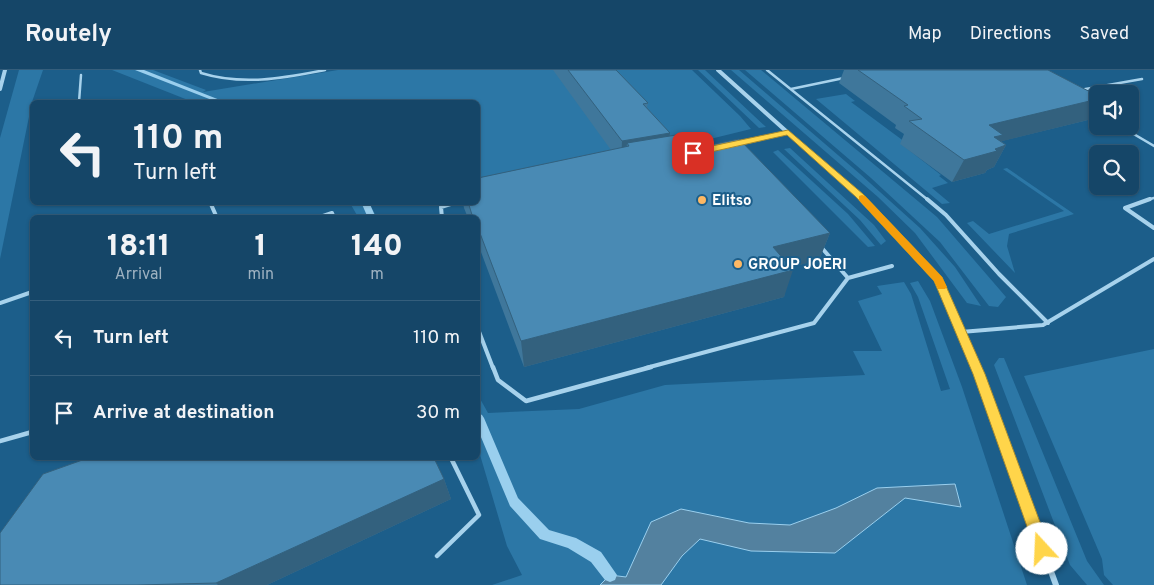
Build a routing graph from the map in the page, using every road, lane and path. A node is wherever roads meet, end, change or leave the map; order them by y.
1 (6, 70) edge
2 (200, 70) edge
3 (325, 70) edge
4 (718, 70) edge
5 (767, 70) edge
6 (81, 74) dead end
7 (849, 77) dead end
8 (1142, 79) dead end
9 (0, 90) edge
10 (791, 90) junction
11 (1075, 91) edge
12 (79, 100) edge
13 (788, 132) junction
14 (1135, 135) edge
15 (731, 146) edge
16 (1154, 146) edge
17 (1154, 198) edge
18 (445, 205) edge
19 (442, 215) edge
20 (1154, 228) edge
21 (815, 241) edge
22 (1154, 258) edge
23 (892, 266) dead end
24 (848, 278) junction
25 (30, 293) edge
26 (0, 303) edge
27 (1048, 322) junction
28 (961, 332) junction
29 (480, 334) edge
30 (30, 433) edge
31 (0, 441) edge
32 (452, 460) edge
33 (437, 556) dead end
34 (1056, 585) edge

1 - 9 street
2 - 3 lane
4 - 13 street
5 - 10 lane
6 - 12 lane
7 - 10 lane
8 - 11 lane
10 - 27 lane
13 - 15 lane
13 - 28 street
14 - 16 lane
17 - 20 lane
18 - 19 lane
21 - 24 lane
22 - 27 lane
23 - 24 lane
24 - 29 lane
25 - 26 lane
27 - 28 lane
28 - 34 street
30 - 31 lane
32 - 33 lane

